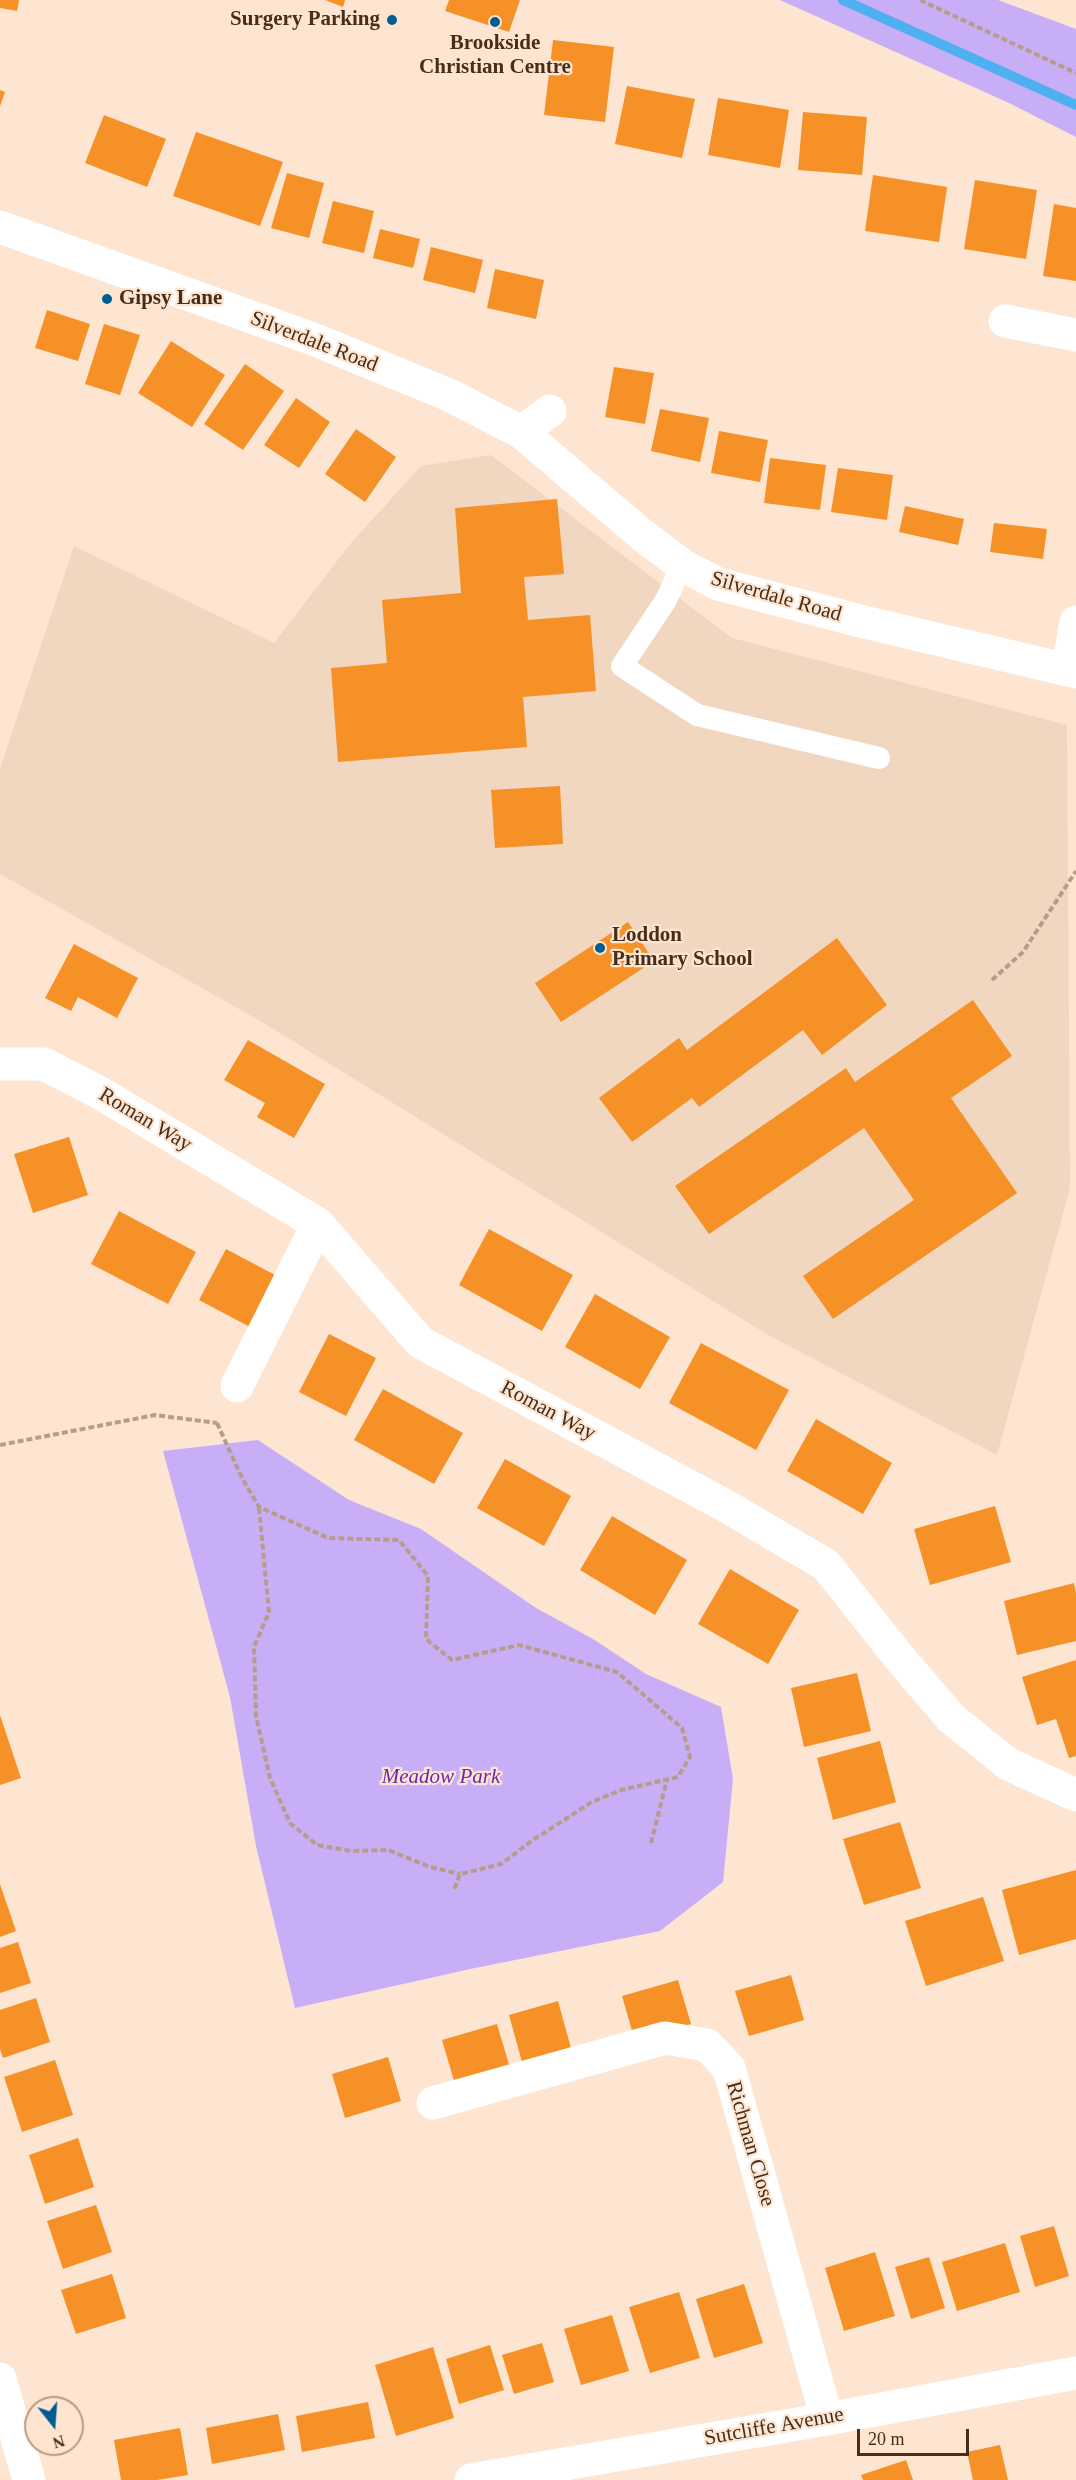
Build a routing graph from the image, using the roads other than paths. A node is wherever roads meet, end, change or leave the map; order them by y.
1 (0, 227) edge
2 (1005, 321) dead end
3 (1076, 335) edge
4 (550, 411) dead end
5 (521, 432) junction
6 (682, 565) junction
7 (1076, 622) edge
8 (1072, 671) edge
9 (879, 758) dead end
10 (0, 1064) edge
11 (318, 1224) junction
12 (237, 1386) dead end
13 (1076, 1795) edge
14 (433, 2103) dead end
15 (1076, 2373) edge
16 (0, 2379) edge
17 (827, 2419) junction
18 (28, 2480) edge
19 (471, 2480) edge

1 - 5 street, Silverdale Road
2 - 3 street
4 - 5 street
5 - 6 street, Silverdale Road
6 - 8 street, Silverdale Road
6 - 9 lane
7 - 8 street
10 - 11 street, Roman Way
11 - 12 street
11 - 13 street, Roman Way
14 - 17 street, Richman Close
15 - 17 street, Sutcliffe Avenue
16 - 18 street
17 - 19 street, Sutcliffe Avenue

